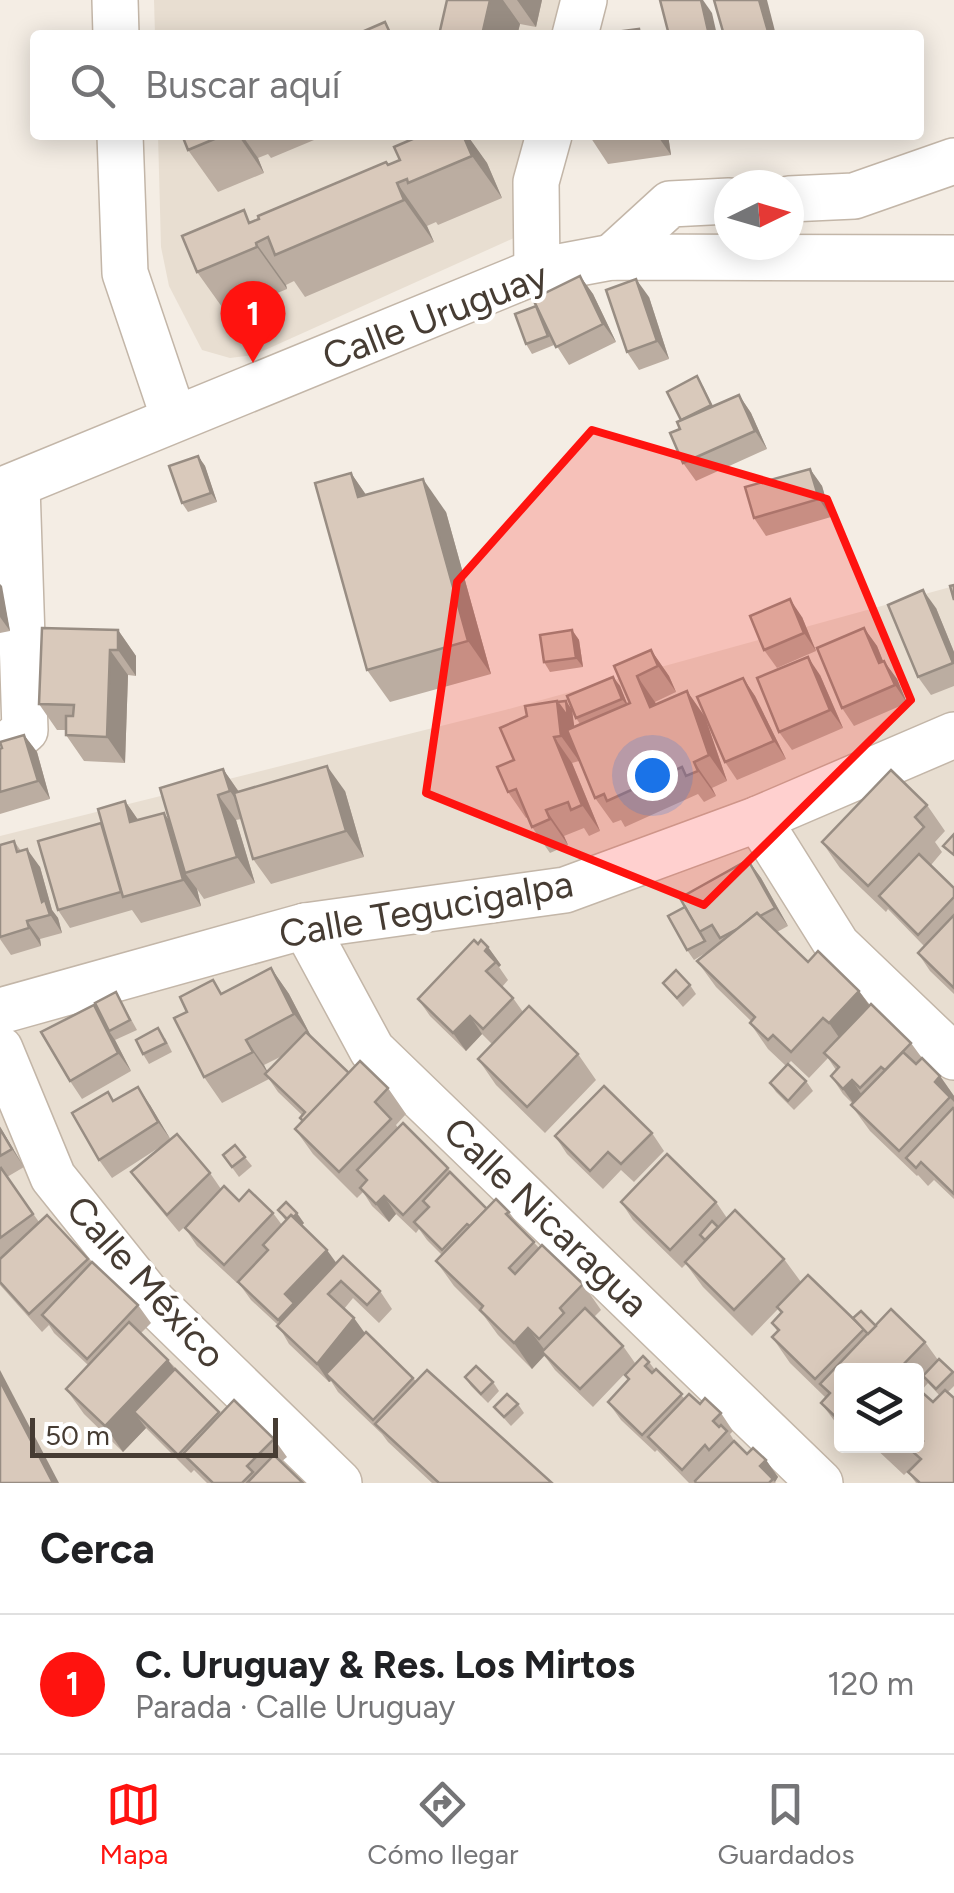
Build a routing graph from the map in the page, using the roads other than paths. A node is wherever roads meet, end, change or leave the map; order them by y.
1 (115, 0) edge
2 (584, 0) edge
3 (116, 30) edge
4 (576, 30) edge
5 (120, 140) edge
6 (547, 140) edge
7 (954, 161) edge
8 (804, 198) edge
9 (714, 202) edge
10 (612, 257) junction
11 (954, 258) edge
12 (538, 272) junction
13 (174, 418) junction
14 (8, 488) edge
15 (954, 735) edge
16 (0, 751) edge
17 (758, 818) junction
18 (305, 926) junction
19 (0, 1012) edge
20 (0, 1049) edge
21 (954, 1057) edge
22 (339, 1483) edge
23 (820, 1483) edge

1 - 3 street
2 - 4 street
5 - 13 street
6 - 12 street
7 - 8 street
9 - 10 street
10 - 11 street, Calle Uruguay
10 - 12 street, Calle Uruguay
12 - 13 street, Calle Uruguay
13 - 14 street, Calle Uruguay
14 - 16 street
15 - 17 street, Calle Tegucigalpa
17 - 18 street, Calle Tegucigalpa
17 - 21 street
18 - 19 street, Calle Tegucigalpa
18 - 23 street, Calle Nicaragua
20 - 22 street, Calle México

